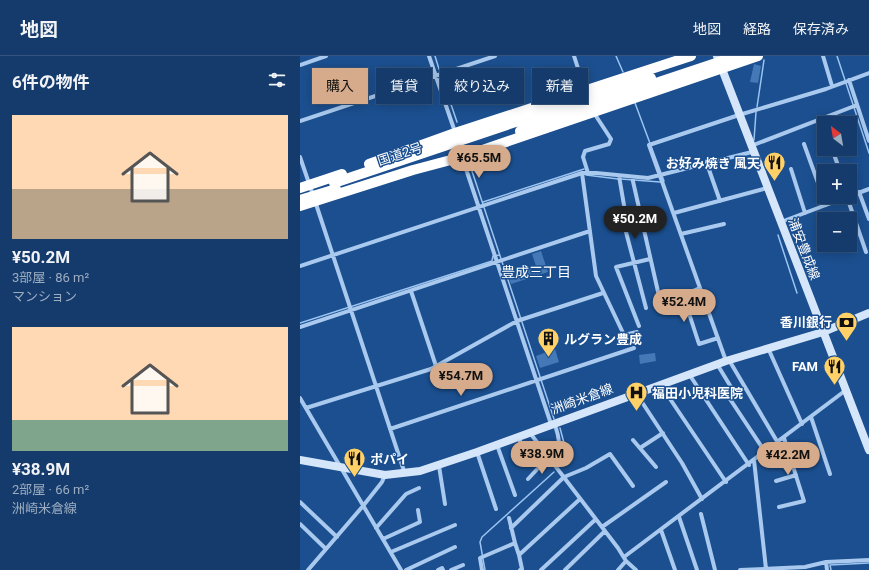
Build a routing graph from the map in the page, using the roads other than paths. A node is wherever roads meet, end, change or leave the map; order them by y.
1 (326, 56) edge
2 (429, 56) edge
3 (495, 56) edge
4 (574, 56) edge
5 (691, 56) edge
6 (717, 56) edge
7 (737, 56) edge
8 (758, 56) edge
9 (823, 56) edge
10 (300, 64) edge
11 (578, 68) edge
12 (721, 68) junction
13 (869, 73) edge
14 (435, 76) junction
15 (847, 81) junction
16 (832, 86) junction
17 (588, 90) edge
18 (588, 96) edge
19 (544, 104) edge
20 (579, 105) junction
21 (855, 106) junction
22 (594, 111) junction
23 (739, 115) junction
24 (542, 120) junction
25 (300, 121) edge
26 (869, 122) edge
27 (863, 124) junction
28 (455, 132) junction
29 (869, 141) edge
30 (448, 144) junction
31 (804, 144) dead end
32 (751, 149) junction
33 (462, 157) junction
34 (300, 158) edge
35 (369, 164) junction
36 (707, 164) junction
37 (791, 169) dead end
38 (413, 170) junction
39 (582, 173) junction
40 (588, 173) junction
41 (619, 178) junction
42 (662, 178) junction
43 (632, 179) junction
44 (305, 186) edge
45 (335, 186) junction
46 (767, 188) junction
47 (869, 189) edge
48 (860, 192) junction
49 (857, 193) edge
50 (300, 194) edge
51 (300, 200) edge
52 (720, 200) junction
53 (315, 201) junction
54 (482, 205) junction
55 (826, 205) junction
56 (300, 206) edge
57 (674, 213) junction
58 (805, 213) junction
59 (869, 219) edge
60 (780, 223) junction
61 (724, 224) dead end
62 (590, 231) junction
63 (681, 234) junction
64 (866, 252) dead end
65 (333, 255) junction
66 (650, 258) junction
67 (498, 259) junction
68 (632, 263) junction
69 (300, 266) edge
70 (700, 288) junction
71 (411, 290) junction
72 (603, 293) junction
73 (659, 296) dead end
74 (350, 308) junction
75 (646, 308) dead end
76 (869, 313) edge
77 (520, 320) junction
78 (639, 326) dead end
79 (300, 327) edge
80 (638, 332) dead end
81 (823, 332) junction
82 (718, 338) junction
83 (634, 348) dead end
84 (768, 348) junction
85 (727, 360) junction
86 (717, 364) junction
87 (436, 366) junction
88 (689, 374) junction
89 (540, 380) junction
90 (660, 384) junction
91 (375, 387) junction
92 (846, 390) junction
93 (636, 392) junction
94 (300, 398) edge
95 (306, 408) junction
96 (811, 417) junction
97 (553, 423) junction
98 (802, 424) junction
99 (390, 429) junction
100 (530, 432) junction
101 (663, 433) junction
102 (518, 437) junction
103 (784, 438) junction
104 (633, 440) dead end
105 (778, 443) junction
106 (497, 445) junction
107 (640, 448) junction
108 (869, 450) edge
109 (477, 452) junction
110 (765, 452) junction
111 (300, 460) edge
112 (754, 460) junction
113 (547, 462) junction
114 (554, 464) junction
115 (749, 464) junction
116 (439, 466) junction
117 (340, 467) junction
118 (656, 467) dead end
119 (405, 474) junction
120 (830, 474) dead end
121 (385, 475) junction
122 (796, 475) junction
123 (564, 478) junction
124 (528, 479) dead end
125 (776, 481) dead end
126 (666, 482) dead end
127 (726, 482) junction
128 (633, 486) dead end
129 (419, 488) dead end
130 (515, 494) dead end
131 (580, 499) junction
132 (702, 499) junction
133 (300, 502) edge
134 (445, 504) dead end
135 (363, 506) junction
136 (779, 507) dead end
137 (496, 509) dead end
138 (418, 510) dead end
139 (702, 514) dead end
140 (678, 517) junction
141 (509, 518) dead end
142 (596, 519) junction
143 (300, 524) edge
144 (455, 525) dead end
145 (602, 527) junction
146 (376, 528) junction
147 (511, 528) junction
148 (661, 530) junction
149 (605, 531) junction
150 (337, 537) junction
151 (383, 539) junction
152 (515, 543) junction
153 (455, 547) dead end
154 (326, 549) junction
155 (391, 552) junction
156 (519, 555) junction
157 (625, 559) junction
158 (869, 560) edge
159 (826, 562) junction
160 (462, 565) dead end
161 (766, 569) edge
162 (308, 570) edge
163 (401, 570) edge
164 (406, 570) edge
165 (438, 570) edge
166 (443, 570) edge
167 (451, 570) edge
168 (482, 570) edge
169 (520, 570) edge
170 (541, 570) edge
171 (565, 570) edge
172 (618, 570) edge
173 (636, 570) edge
174 (675, 570) edge
175 (697, 570) edge
176 (715, 570) edge
177 (742, 570) edge
178 (827, 570) edge

1 - 10 street
2 - 14 street
3 - 14 street
4 - 11 street
5 - 17 highway
6 - 12 main road, 浦安豊成線
6 - 20 highway, 国道2号, bridge
7 - 20 highway, 国道2号, bridge
8 - 12 highway
9 - 16 street
12 - 22 highway
12 - 23 main road, 浦安豊成線
13 - 15 street
14 - 25 street
14 - 28 street
15 - 16 street
15 - 21 street
16 - 23 street
18 - 22 street
19 - 28 highway
20 - 24 highway, 国道2号
20 - 30 highway, 国道2号
21 - 27 street
21 - 32 street
22 - 33 highway
22 - 40 street
23 - 32 main road, 浦安豊成線
23 - 42 street
24 - 38 highway
24 - 45 highway, 国道2号
26 - 27 street
27 - 29 street
28 - 35 highway
30 - 35 highway
30 - 45 highway, 国道2号
31 - 55 street
32 - 36 street
32 - 46 main road, 浦安豊成線
33 - 38 highway
33 - 54 street
34 - 44 street
35 - 44 highway
36 - 42 street
36 - 52 street
37 - 58 street
38 - 53 highway
39 - 40 street
39 - 54 street
39 - 62 street
40 - 41 street
41 - 43 street
41 - 68 street
42 - 43 street
42 - 57 street
43 - 66 street
44 - 53 street
45 - 50 highway, 国道2号
45 - 51 highway, 国道2号, bridge
46 - 52 street
46 - 60 main road, 浦安豊成線
47 - 48 street
48 - 49 street
48 - 59 street
52 - 57 street
53 - 56 highway
53 - 65 street
54 - 65 street
54 - 67 street
55 - 58 street
55 - 64 street
57 - 63 street
58 - 60 street
60 - 81 main road, 浦安豊成線
61 - 63 street
62 - 67 street
62 - 72 street
63 - 70 street
65 - 69 street
65 - 74 street
66 - 68 street
66 - 73 street
67 - 71 street
67 - 77 street
68 - 75 street
68 - 78 street
70 - 82 street
70 - 82 street
71 - 74 street
71 - 87 street
72 - 77 street
72 - 80 street
74 - 79 street
74 - 91 street
76 - 81 main road, 洲崎米倉線
77 - 87 street
77 - 89 street
81 - 84 main road, 洲崎米倉線
81 - 92 main road, 浦安豊成線
82 - 85 street
83 - 89 street
84 - 85 main road, 洲崎米倉線
84 - 98 street
85 - 86 main road, 洲崎米倉線
85 - 105 street
86 - 88 main road, 洲崎米倉線
86 - 110 street
87 - 91 street
88 - 90 main road, 洲崎米倉線
88 - 115 street
89 - 97 street
89 - 99 street
90 - 93 main road, 洲崎米倉線
90 - 127 street
91 - 95 street
91 - 99 street
92 - 96 street
92 - 108 main road, 浦安豊成線
93 - 97 main road, 洲崎米倉線
93 - 101 street
94 - 95 street
95 - 117 street
96 - 98 street
96 - 120 street
97 - 100 main road, 洲崎米倉線
97 - 114 street
98 - 103 street
99 - 119 street
100 - 102 main road, 洲崎米倉線
100 - 114 street
101 - 107 street
101 - 132 street
102 - 106 main road, 洲崎米倉線
102 - 113 street
103 - 105 street
103 - 122 street
104 - 107 street
105 - 110 street
106 - 109 main road, 洲崎米倉線
106 - 130 street
107 - 118 street
109 - 116 main road, 洲崎米倉線
109 - 137 street
110 - 112 street
111 - 117 main road, 洲崎米倉線
112 - 115 street
112 - 161 street
113 - 114 street
113 - 124 street
114 - 123 street
115 - 127 street
116 - 119 main road, 洲崎米倉線
116 - 134 street
117 - 121 main road, 洲崎米倉線
117 - 135 street
119 - 121 main road, 洲崎米倉線
121 - 135 street
122 - 125 street
122 - 136 street
123 - 128 street
123 - 131 street
123 - 147 street
126 - 145 street
127 - 132 street
129 - 146 street
131 - 142 street
131 - 156 street
132 - 140 street
133 - 150 street
135 - 146 street
135 - 150 street
138 - 151 street
139 - 176 street
140 - 148 street
140 - 175 street
141 - 147 street
142 - 145 street
142 - 170 street
143 - 154 street
144 - 155 street
145 - 149 street
146 - 151 street
147 - 152 street
148 - 157 street
148 - 174 street
149 - 157 street
149 - 171 street
150 - 154 street
151 - 155 street
152 - 156 street
152 - 168 street
153 - 164 street
154 - 162 street
155 - 163 street
156 - 169 street
157 - 172 street
157 - 173 street
158 - 159 street
159 - 161 street
159 - 178 street
160 - 167 street
161 - 177 street
165 - 166 street

